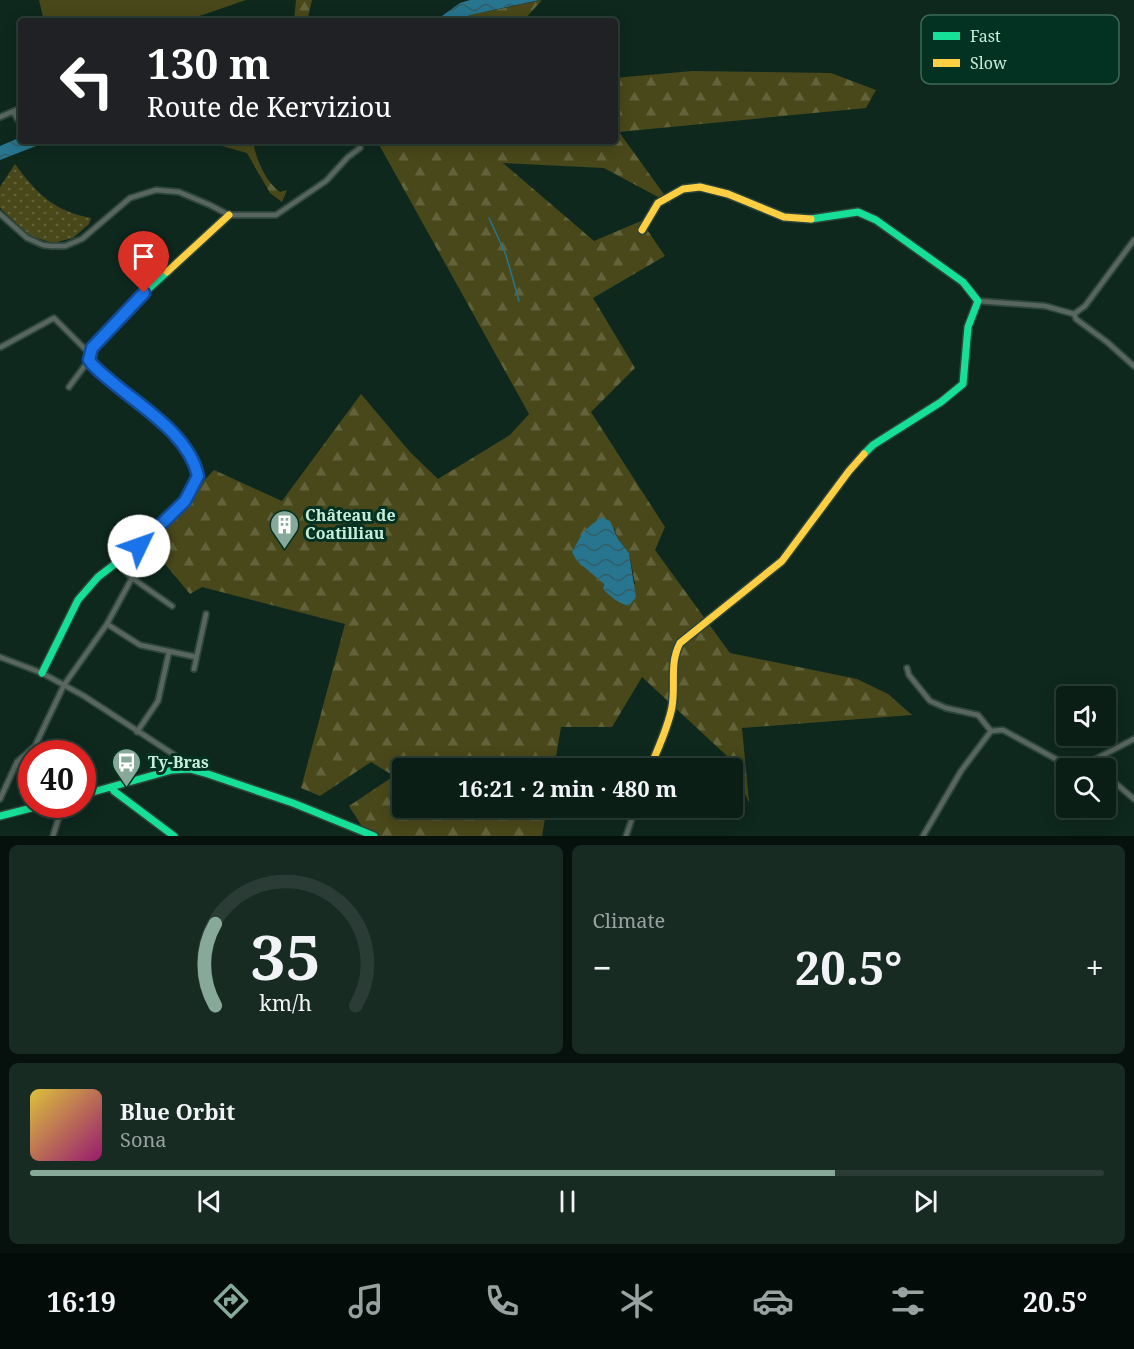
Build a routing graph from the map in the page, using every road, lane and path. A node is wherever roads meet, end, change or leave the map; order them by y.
1 (18, 110) edge
2 (14, 113) junction
3 (0, 117) edge
4 (18, 120) edge
5 (360, 148) dead end
6 (0, 214) edge
7 (229, 215) junction
8 (642, 230) dead end
9 (1134, 240) edge
10 (978, 301) junction
11 (1074, 314) junction
12 (1, 347) edge
13 (89, 356) junction
14 (1134, 366) edge
15 (69, 387) dead end
16 (117, 563) junction
17 (132, 578) junction
18 (172, 606) dead end
19 (206, 614) dead end
20 (107, 624) junction
21 (169, 652) junction
22 (0, 657) edge
23 (196, 657) junction
24 (906, 668) dead end
25 (194, 669) dead end
26 (42, 673) junction
27 (64, 685) junction
28 (992, 731) junction
29 (137, 732) junction
30 (1134, 739) edge
31 (655, 758) edge
32 (1057, 758) edge
33 (1098, 758) edge
34 (186, 769) junction
35 (1116, 784) edge
36 (112, 787) junction
37 (2, 790) edge
38 (96, 791) edge
39 (0, 799) edge
40 (1134, 799) edge
41 (18, 811) edge
42 (0, 816) edge
43 (59, 818) edge
44 (632, 818) edge
45 (53, 836) edge
46 (174, 836) edge
47 (374, 836) edge
48 (626, 836) edge
49 (923, 836) edge

1 - 2 street
2 - 3 street
2 - 4 street
5 - 7 street
6 - 7 street
7 - 13 street
8 - 10 street
9 - 11 street
10 - 11 street
10 - 31 street
11 - 14 street
12 - 13 street
13 - 15 street
13 - 16 street
16 - 17 street
16 - 26 street
17 - 18 street
17 - 20 street
19 - 23 street
20 - 21 street
20 - 27 street
21 - 23 street
21 - 29 street
22 - 26 street
23 - 25 street
24 - 28 street
26 - 27 street
27 - 29 street
27 - 37 street
28 - 32 street
28 - 49 street
29 - 34 street
30 - 33 street
34 - 36 street
34 - 47 street
35 - 40 street
36 - 38 street
36 - 46 street
37 - 39 street
41 - 42 street
43 - 45 street
44 - 48 street

